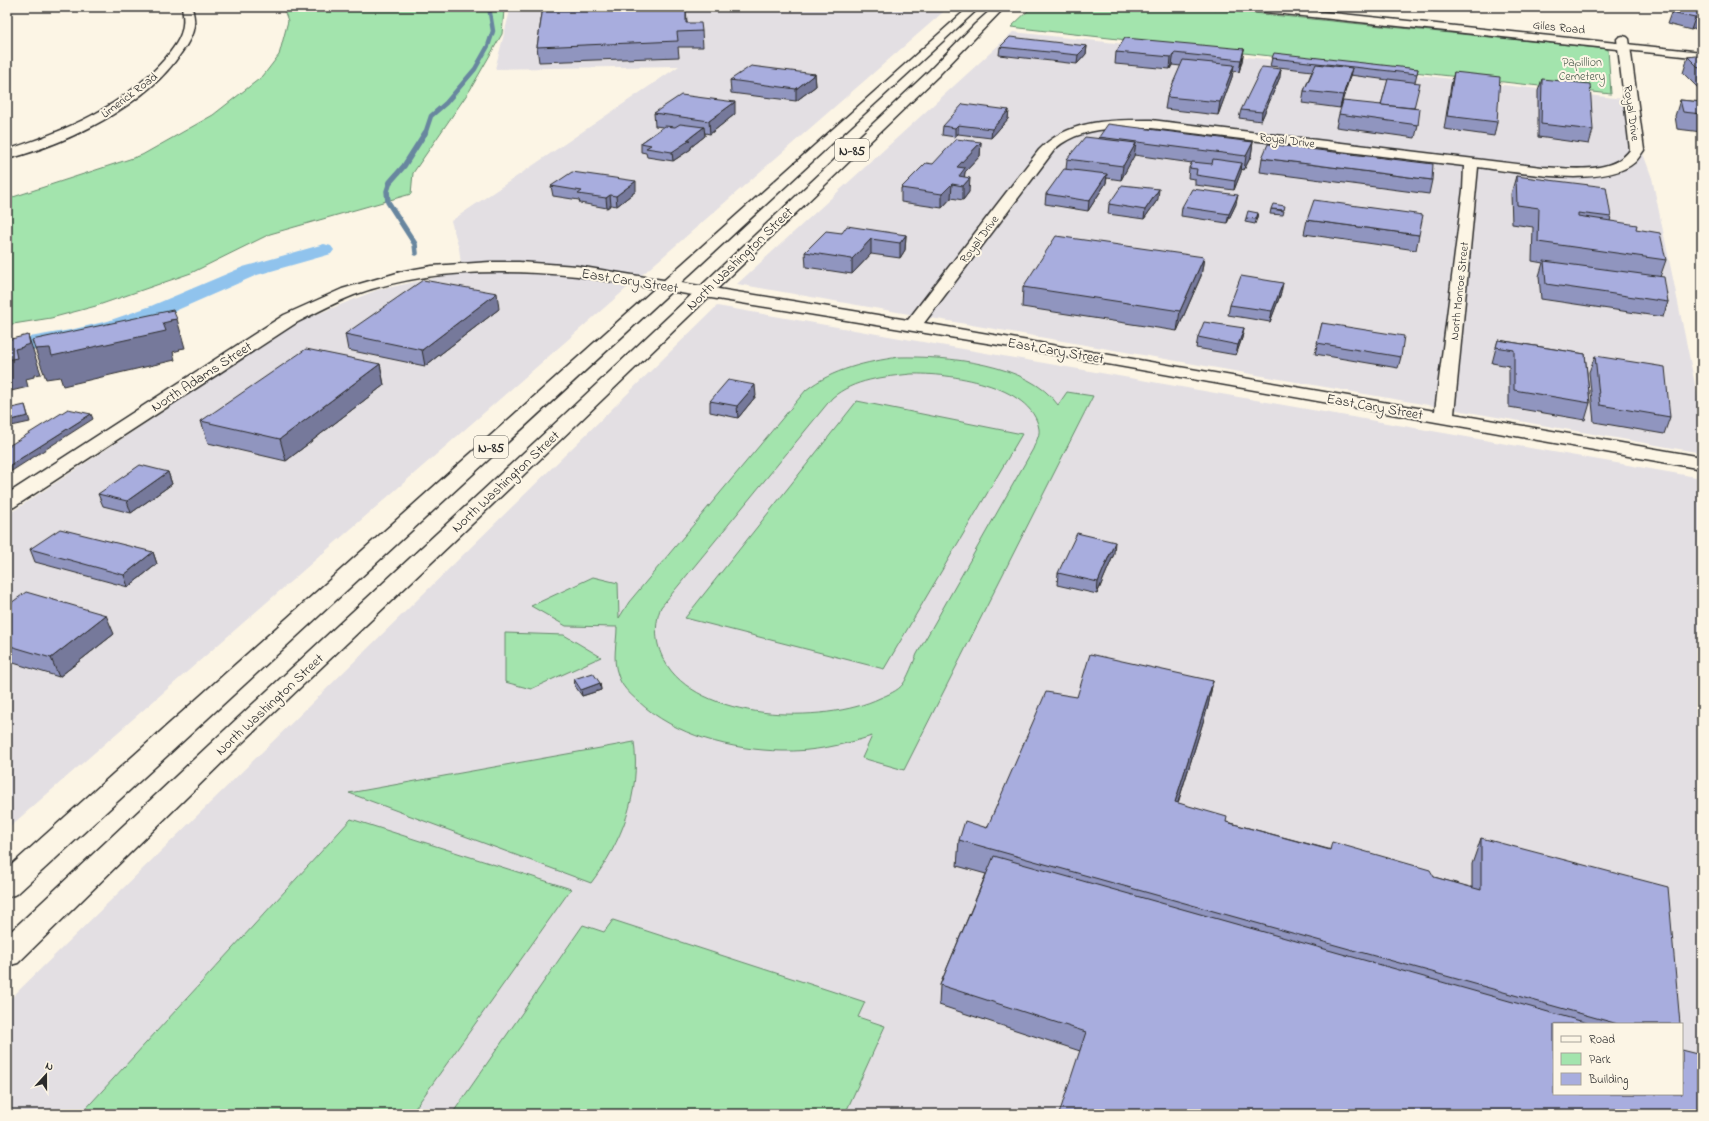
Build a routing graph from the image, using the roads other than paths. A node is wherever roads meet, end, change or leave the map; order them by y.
1 (187, 7) edge
2 (975, 7) edge
3 (1000, 7) edge
4 (1246, 7) edge
5 (1312, 7) edge
6 (1286, 9) edge
7 (1623, 43) junction
8 (1702, 47) edge
9 (1702, 55) edge
10 (7, 155) edge
11 (1470, 164) junction
12 (408, 276) joint
13 (668, 286) junction
14 (702, 292) junction
15 (912, 326) junction
16 (1444, 418) junction
17 (1702, 463) edge
18 (7, 503) edge
19 (7, 886) edge
20 (7, 954) edge

1 - 10 main road, Limerick Road
2 - 13 main road, North Washington Street / N-85
3 - 14 main road, North Washington Street / N-85
4 - 6 main road, Giles Road
5 - 7 main road, Giles Road
6 - 7 main road, Giles Road
7 - 8 main road, Giles Road
7 - 9 main road, Giles Road
7 - 11 main road, Royal Drive
11 - 15 main road, Royal Drive
11 - 16 main road, North Monroe Street
12 - 13 main road, East Cary Street
12 - 18 main road, North Adams Street
13 - 14 main road, East Cary Street
13 - 19 main road, North Washington Street / N-85
14 - 15 main road, East Cary Street
14 - 20 main road, North Washington Street / N-85
15 - 16 main road, East Cary Street
16 - 17 main road, East Cary Street

